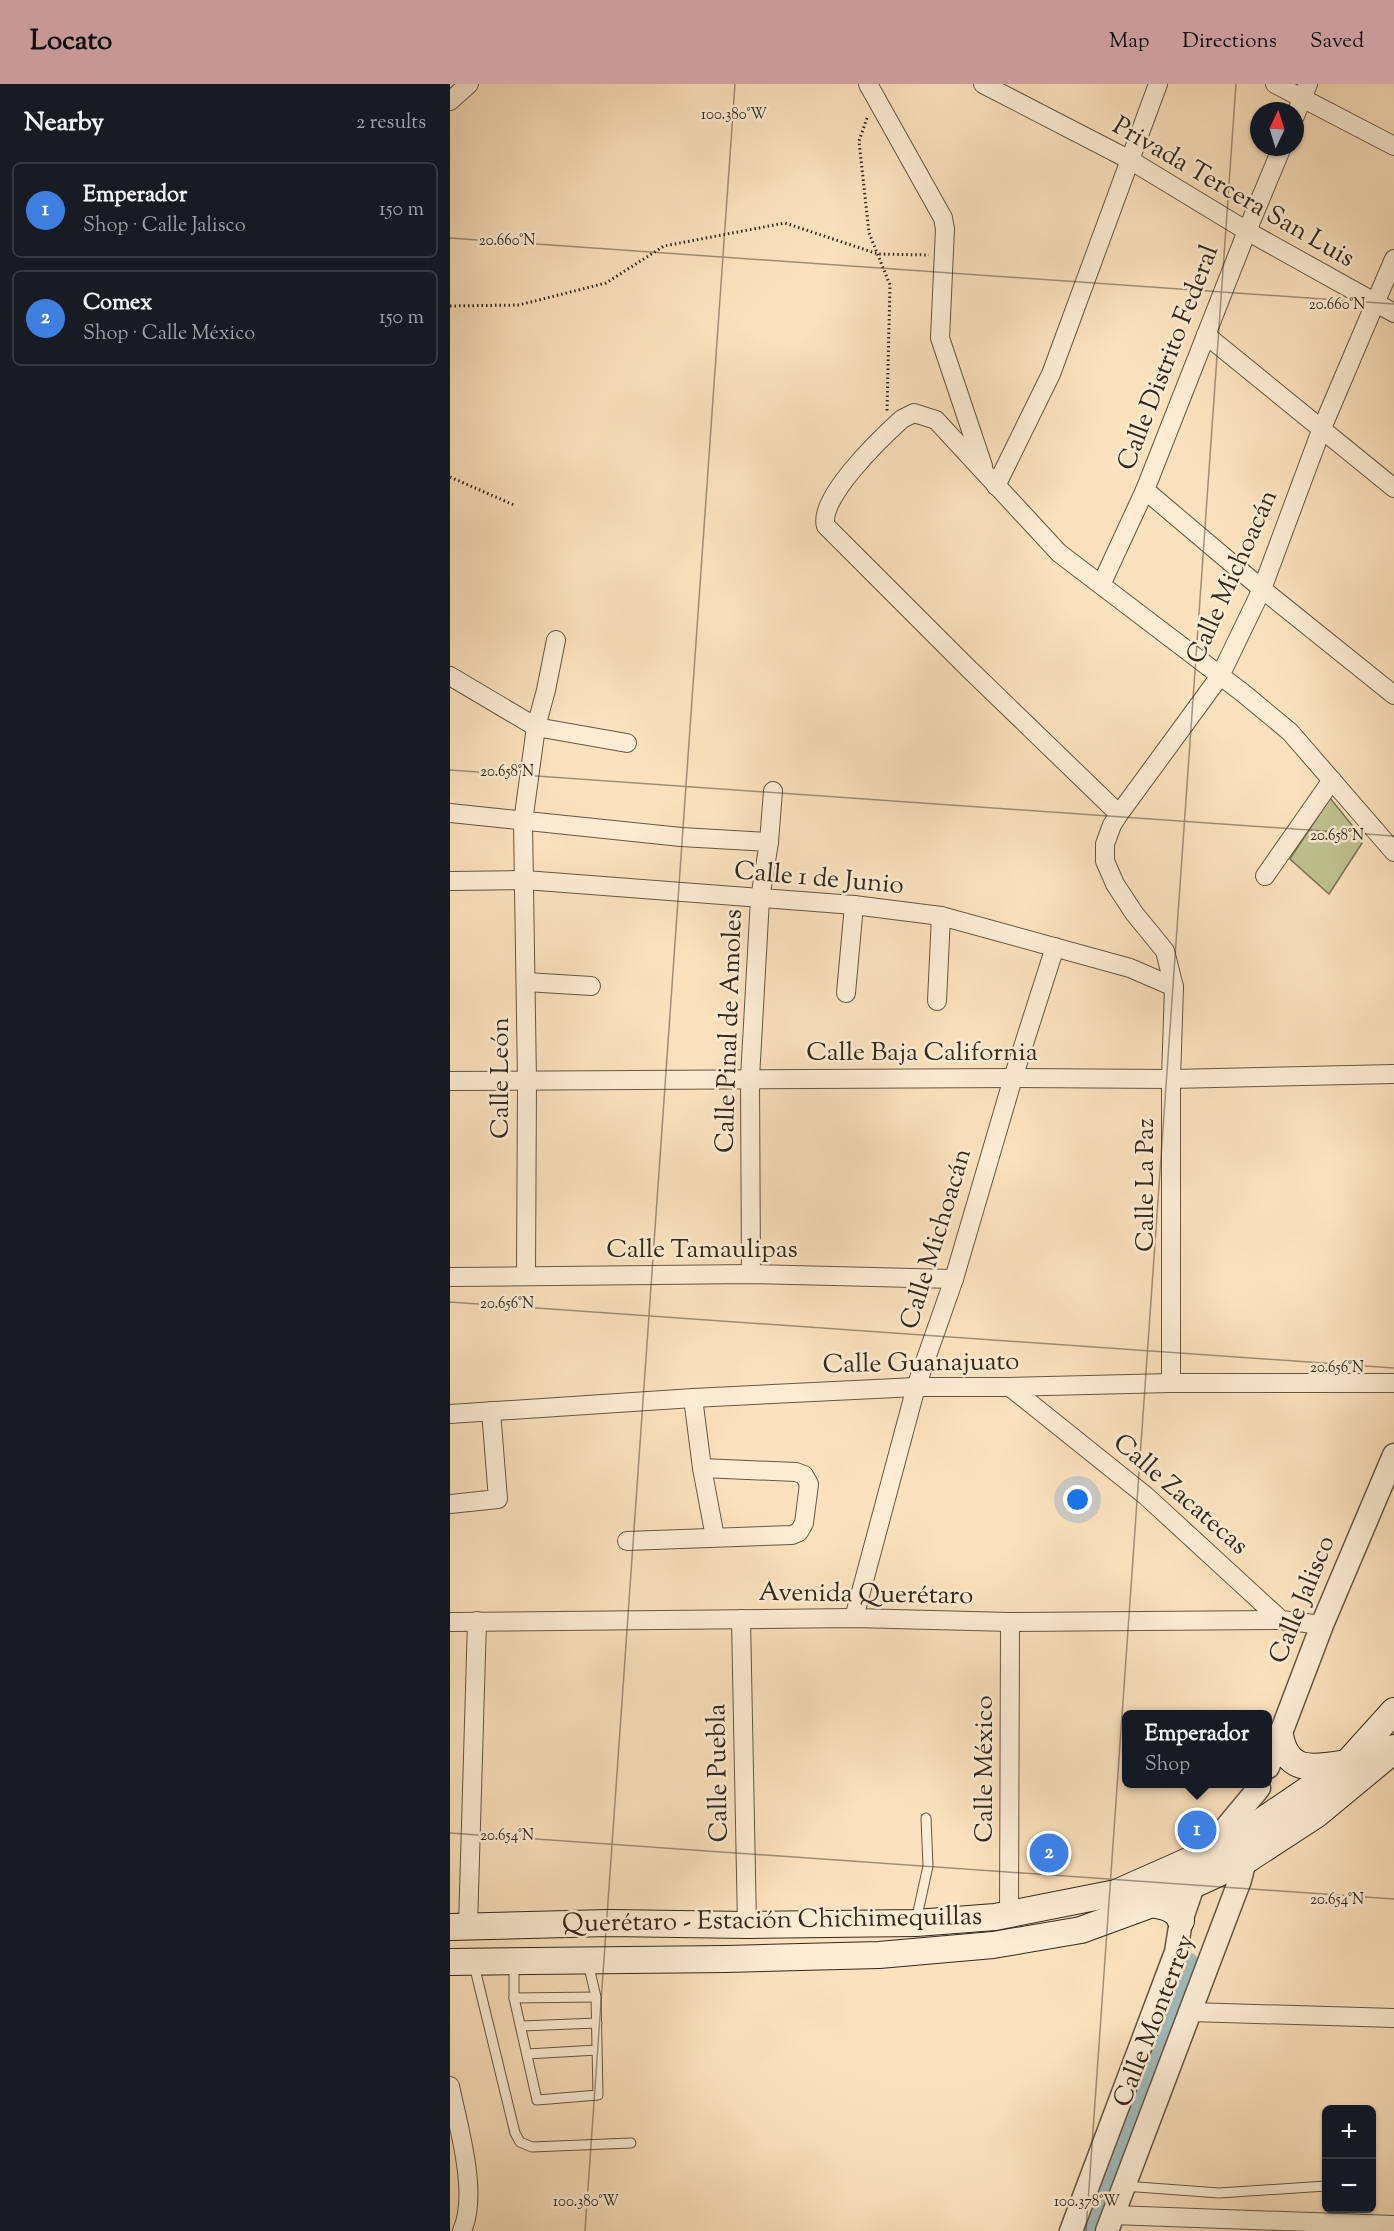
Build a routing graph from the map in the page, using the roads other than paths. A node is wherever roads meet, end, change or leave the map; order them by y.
1 (470, 84) edge
2 (983, 84) edge
3 (1158, 84) edge
4 (1275, 84) edge
5 (872, 89) edge
6 (1003, 89) edge
7 (1302, 100) edge
8 (450, 101) edge
9 (1394, 146) edge
10 (1278, 156) edge
11 (1130, 160) junction
12 (1246, 231) junction
13 (1394, 259) edge
14 (1375, 303) junction
15 (1394, 313) edge
16 (1206, 335) junction
17 (1322, 428) junction
18 (991, 479) junction
19 (1394, 488) edge
20 (1145, 490) junction
21 (1101, 585) junction
22 (1262, 590) junction
23 (556, 640) dead end
24 (450, 676) edge
25 (1220, 676) junction
26 (1394, 695) edge
27 (536, 727) junction
28 (627, 743) dead end
29 (1332, 780) junction
30 (773, 791) dead end
31 (450, 813) edge
32 (1119, 814) junction
33 (524, 822) junction
34 (769, 842) junction
35 (1394, 852) edge
36 (1265, 876) dead end
37 (525, 879) junction
38 (450, 881) edge
39 (760, 899) junction
40 (854, 905) junction
41 (941, 916) junction
42 (1055, 947) junction
43 (526, 982) junction
44 (591, 986) dead end
45 (1174, 987) junction
46 (846, 993) dead end
47 (937, 1001) dead end
48 (1394, 1074) edge
49 (750, 1078) junction
50 (1013, 1078) junction
51 (1171, 1079) junction
52 (450, 1081) edge
53 (527, 1082) junction
54 (750, 1274) junction
55 (526, 1276) junction
56 (450, 1277) edge
57 (954, 1279) junction
58 (1172, 1383) junction
59 (1394, 1383) edge
60 (916, 1387) junction
61 (1010, 1387) junction
62 (693, 1398) junction
63 (491, 1412) junction
64 (450, 1414) edge
65 (1394, 1455) edge
66 (702, 1468) junction
67 (450, 1504) edge
68 (715, 1537) junction
69 (627, 1540) dead end
70 (854, 1618) junction
71 (741, 1619) junction
72 (1281, 1620) junction
73 (477, 1621) junction
74 (450, 1622) edge
75 (1010, 1622) junction
76 (1322, 1625) junction
77 (1394, 1711) edge
78 (1280, 1735) junction
79 (1392, 1753) edge
80 (1272, 1756) edge
81 (1347, 1763) junction
82 (1258, 1788) edge
83 (1260, 1788) edge
84 (926, 1818) dead end
85 (1250, 1830) junction
86 (1204, 1854) junction
87 (1245, 1861) junction
88 (1193, 1886) junction
89 (1152, 1905) junction
90 (1010, 1915) junction
91 (1181, 1921) junction
92 (609, 1923) junction
93 (916, 1923) junction
94 (505, 1925) junction
95 (747, 1925) junction
96 (459, 1926) edge
97 (1176, 1952) junction
98 (458, 1960) edge
99 (588, 1962) junction
100 (514, 1963) junction
101 (1204, 1970) junction
102 (596, 1997) junction
103 (514, 1998) junction
104 (1190, 2012) junction
105 (1394, 2018) edge
106 (597, 2023) junction
107 (521, 2026) junction
108 (597, 2050) junction
109 (527, 2054) junction
110 (450, 2086) edge
111 (631, 2143) dead end
112 (1124, 2186) junction
113 (1322, 2186) edge
114 (1110, 2223) edge
115 (1394, 2225) edge
116 (462, 2231) edge
117 (1071, 2231) edge

1 - 8 street
2 - 6 street, Privada Tercera San Luis
3 - 11 street
4 - 7 street
5 - 18 street
6 - 11 street, Privada Tercera San Luis
7 - 9 street
10 - 12 street, Calle Distrito Federal
11 - 12 street, Privada Tercera San Luis
11 - 18 street
12 - 14 street, Privada Tercera San Luis
12 - 16 street, Calle Distrito Federal
13 - 14 street, Calle Michoacán
14 - 15 street, Privada Tercera San Luis
14 - 17 street, Calle Michoacán
16 - 17 street
16 - 20 street, Calle Distrito Federal
17 - 19 street
17 - 22 street, Calle Michoacán
18 - 21 street
18 - 32 street
20 - 21 street, Calle Distrito Federal
20 - 22 street
21 - 25 street
22 - 25 street, Calle Michoacán
22 - 26 street
23 - 27 street
24 - 27 street
25 - 29 street
25 - 32 street, Calle Michoacán
27 - 28 street
27 - 33 street
29 - 35 street
29 - 36 street
30 - 34 street, Calle Pinal de Amoles
31 - 33 street
32 - 45 street, Calle Michoacán
33 - 34 street
33 - 37 street
34 - 39 street, Calle Pinal de Amoles
37 - 38 street, Calle 1 de Junio
37 - 39 street, Calle 1 de Junio
37 - 43 street, Calle León
39 - 40 street, Calle 1 de Junio
39 - 49 street, Calle Pinal de Amoles
40 - 41 street, Calle 1 de Junio
40 - 46 street
41 - 42 street, Calle 1 de Junio
41 - 47 street
42 - 45 street, Calle 1 de Junio
42 - 50 street, Calle Michoacán
43 - 44 street
43 - 53 street, Calle León
45 - 51 street, Calle La Paz
48 - 51 street, Calle Baja California
49 - 50 street, Calle Baja California
49 - 53 street, Calle Baja California
49 - 54 street, Calle Pinal de Amoles
50 - 51 street, Calle Baja California
50 - 57 street, Calle Michoacán
51 - 58 street, Calle La Paz
52 - 53 street, Calle Baja California
53 - 55 street, Calle León
54 - 55 street, Calle Tamaulipas
54 - 57 street, Calle Tamaulipas
55 - 56 street, Calle Tamaulipas
57 - 60 street, Calle Michoacán
58 - 59 street, Calle Guanajuato
58 - 61 street, Calle Guanajuato
60 - 61 street, Calle Guanajuato
60 - 62 street, Calle Guanajuato
60 - 70 street, Calle Michoacán
61 - 72 street, Calle Zacatecas
62 - 63 street, Calle Guanajuato
62 - 66 street
63 - 64 street, Calle Guanajuato
63 - 67 street
65 - 76 street, Calle Jalisco
66 - 68 street
66 - 68 street
68 - 69 street
70 - 71 street, Avenida Querétaro
70 - 75 street, Avenida Querétaro
71 - 73 street, Avenida Querétaro
71 - 95 street, Calle Puebla
72 - 75 street, Avenida Querétaro
72 - 76 street
73 - 74 street, Avenida Querétaro
73 - 96 street
75 - 90 street, Calle México
76 - 78 street, Calle Jalisco
77 - 81 main road, Querétaro - Estación Chichimequillas
78 - 80 street, Calle Jalisco
78 - 81 main road
79 - 87 main road, Querétaro - Estación Chichimequillas
81 - 85 main road, Querétaro - Estación Chichimequillas
82 - 86 street
83 - 85 street
84 - 93 lane
85 - 86 main road, Querétaro - Estación Chichimequillas
85 - 87 street, Calle Monterrey
86 - 88 street, Calle Monterrey
86 - 90 main road, Querétaro - Estación Chichimequillas
87 - 88 main road, Querétaro - Estación Chichimequillas
87 - 101 street, Calle Monterrey
88 - 89 main road, Querétaro - Estación Chichimequillas
88 - 91 street, Calle Monterrey
89 - 91 main road
89 - 99 main road, Querétaro - Estación Chichimequillas
90 - 93 main road, Querétaro - Estación Chichimequillas
91 - 97 street, Calle Monterrey
92 - 94 main road, Querétaro - Estación Chichimequillas
92 - 95 main road, Querétaro - Estación Chichimequillas
92 - 99 main road
93 - 95 main road, Querétaro - Estación Chichimequillas
94 - 96 main road, Querétaro - Estación Chichimequillas
94 - 98 main road
97 - 101 street
97 - 117 street, Calle Monterrey
98 - 100 main road, Querétaro - Estación Chichimequillas
98 - 111 lane
99 - 100 main road, Querétaro - Estación Chichimequillas
99 - 102 lane
100 - 103 lane
101 - 104 street, Calle Monterrey
102 - 103 lane
102 - 106 lane
103 - 107 lane
104 - 105 street
104 - 112 street, Calle Monterrey
106 - 107 lane
106 - 108 lane
107 - 109 lane
108 - 109 lane
108 - 109 lane
110 - 116 street
112 - 113 lane
112 - 114 street, Calle Monterrey
114 - 115 street

